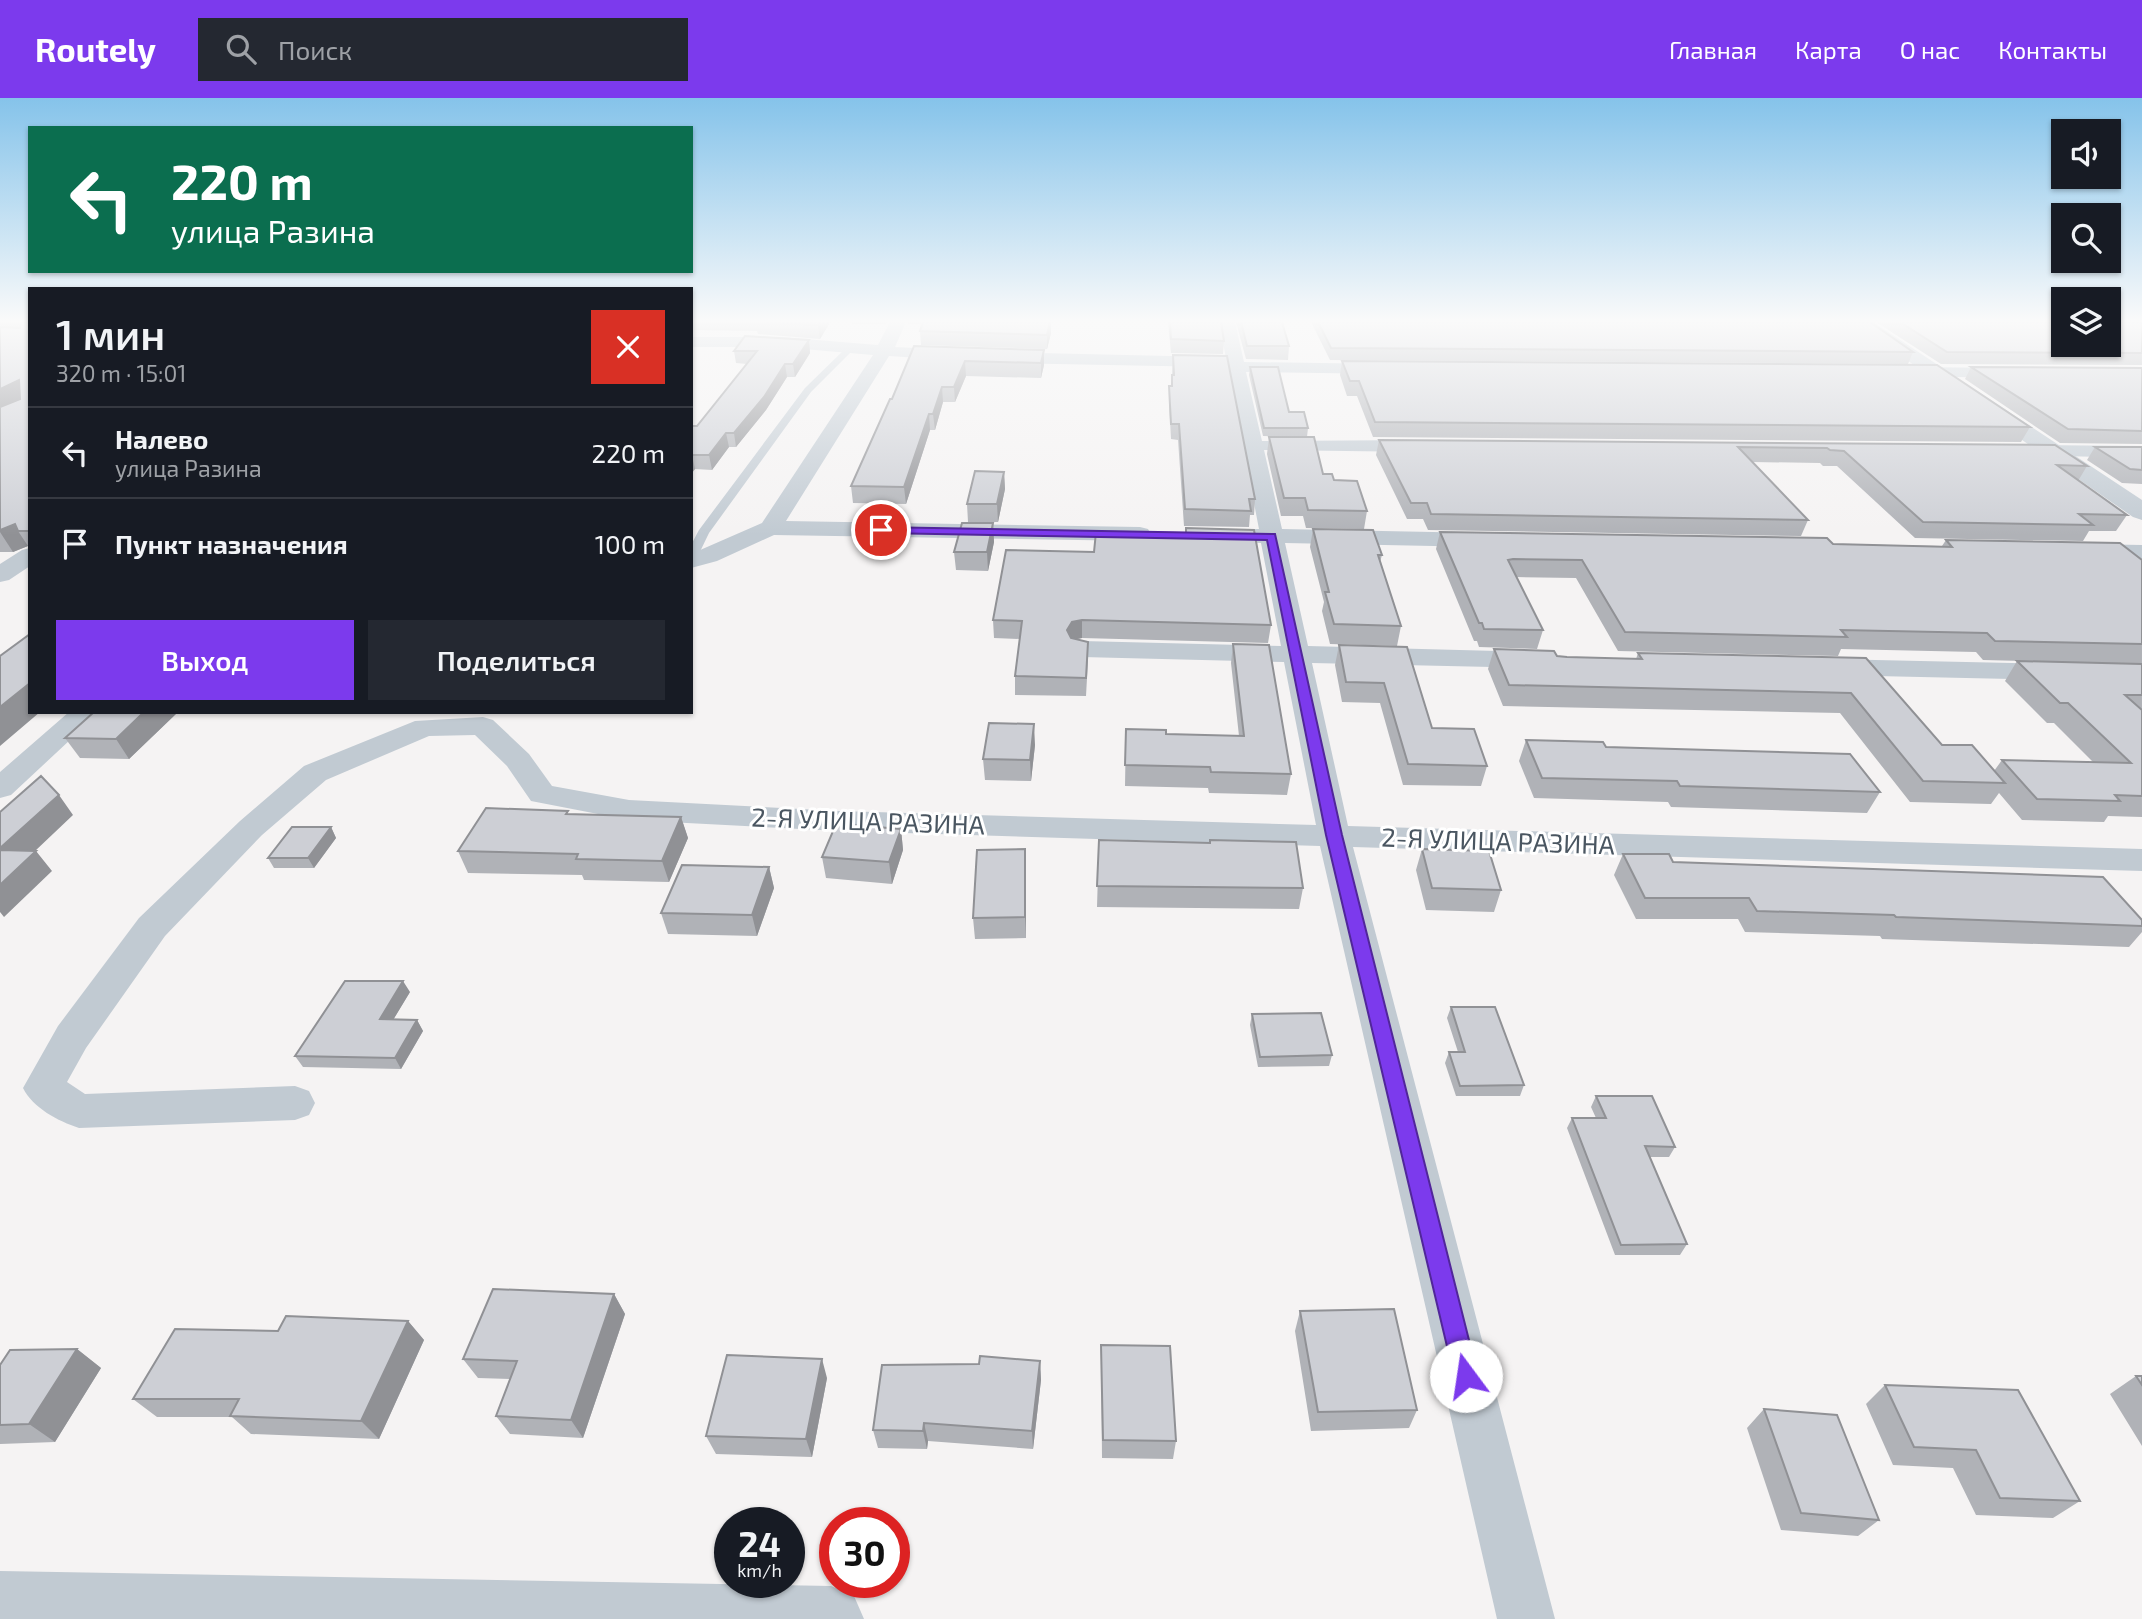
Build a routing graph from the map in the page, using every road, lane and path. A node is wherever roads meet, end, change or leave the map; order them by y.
1 (806, 393) edge
2 (857, 393) edge
3 (1242, 393) edge
4 (1966, 393) edge
5 (1252, 445) junction
6 (1446, 447) edge
7 (2011, 451) edge
8 (2053, 452) junction
9 (2142, 452) edge
10 (2142, 512) edge
11 (769, 528) junction
12 (1160, 534) edge
13 (1188, 535) edge
14 (1271, 536) junction
15 (1506, 540) edge
16 (2059, 550) edge
17 (2142, 552) edge
18 (28, 556) edge
19 (693, 556) edge
20 (693, 560) edge
21 (0, 576) edge
22 (28, 577) edge
23 (1082, 649) edge
24 (1298, 655) junction
25 (1561, 661) edge
26 (1810, 667) edge
27 (2142, 674) edge
28 (84, 714) edge
29 (0, 788) edge
30 (1334, 835) junction
31 (2142, 860) edge
32 (295, 1103) dead end
33 (0, 1604) edge
34 (831, 1619) edge
35 (1526, 1619) edge

1 - 19 lane
2 - 11 street
3 - 5 street
4 - 8 street
5 - 6 street
5 - 14 street
7 - 8 street
8 - 9 street
8 - 10 street
11 - 12 street
11 - 20 street
13 - 14 street
14 - 15 street
14 - 24 street
16 - 17 street
18 - 21 street
21 - 22 street
23 - 24 street
24 - 25 street
24 - 30 street
26 - 27 street
28 - 29 street
30 - 31 street, 2-Я УЛИЦА РАЗИНА
30 - 32 street, 2-Я УЛИЦА РАЗИНА
30 - 35 street
33 - 34 street

